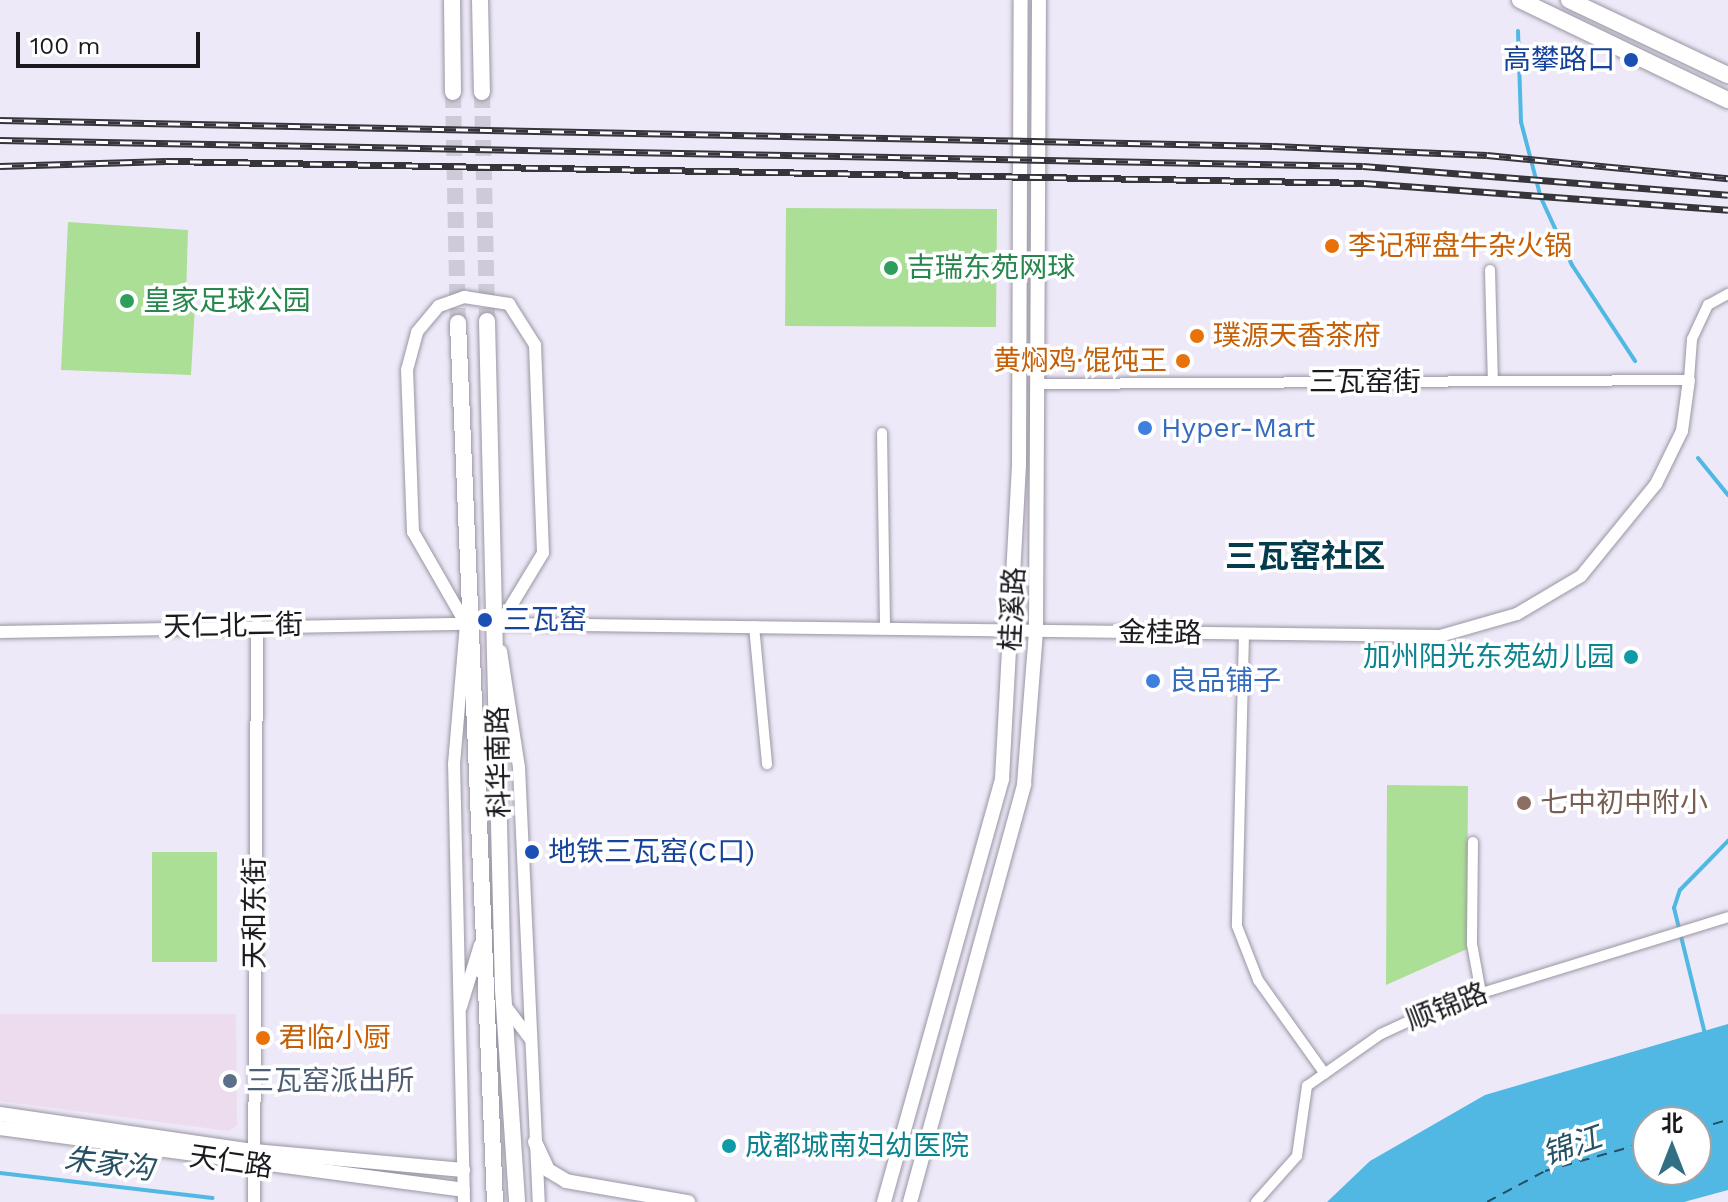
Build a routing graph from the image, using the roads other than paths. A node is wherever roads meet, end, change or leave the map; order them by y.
1 (452, 0) edge
2 (480, 0) edge
3 (1021, 0) edge
4 (1039, 0) edge
5 (1520, 0) edge
6 (1569, 0) edge
7 (1728, 75) edge
8 (453, 92) tunnel mouth
9 (482, 92) tunnel mouth
10 (1728, 100) edge
11 (1490, 270) dead end
12 (1728, 294) edge
13 (487, 321) tunnel mouth
14 (458, 323) tunnel mouth
15 (1689, 380) junction
16 (1493, 381) junction
17 (1040, 384) junction
18 (882, 433) dead end
19 (466, 624) junction
20 (496, 624) junction
21 (257, 625) junction
22 (754, 626) junction
23 (885, 627) junction
24 (1013, 630) junction
25 (1036, 630) junction
26 (0, 632) edge
27 (1244, 634) junction
28 (767, 764) dead end
29 (1473, 842) dead end
30 (1728, 917) edge
31 (480, 945) junction
32 (1481, 993) junction
33 (503, 1003) junction
34 (457, 1021) junction
35 (531, 1040) junction
36 (1325, 1074) junction
37 (0, 1114) edge
38 (0, 1128) edge
39 (535, 1142) junction
40 (254, 1158) junction
41 (463, 1170) junction
42 (463, 1196) edge
43 (254, 1202) edge
44 (495, 1202) edge
45 (517, 1202) edge
46 (539, 1202) edge
47 (688, 1202) edge
48 (884, 1202) edge
49 (910, 1202) edge
50 (1256, 1202) edge

1 - 8 main road
2 - 9 main road
3 - 24 main road, 桂溪路
4 - 17 main road, 桂溪路
5 - 10 main road
6 - 7 main road
11 - 16 street
12 - 15 street
13 - 20 main road, 科华南路
14 - 19 main road, 科华南路
15 - 16 street, 三瓦窑街
15 - 27 street, 金桂路
16 - 17 street, 三瓦窑街
17 - 25 main road, 桂溪路
18 - 23 street
19 - 20 street
19 - 21 street, 天仁北二街
19 - 31 main road, 科华南路
19 - 34 street
20 - 22 street, 金桂路
20 - 33 main road, 科华南路
20 - 35 street
21 - 26 street, 天仁北二街
21 - 40 street, 天和东街
22 - 23 street, 金桂路
22 - 28 street
23 - 24 street, 金桂路
24 - 25 street, 金桂路
24 - 48 main road, 桂溪路
25 - 27 street, 金桂路
25 - 49 main road, 桂溪路
27 - 36 street
29 - 32 street
30 - 32 street, 顺锦路
31 - 34 street
31 - 44 main road, 科华南路
32 - 36 street, 顺锦路
33 - 35 street
33 - 45 main road, 科华南路
34 - 41 street
35 - 39 street
36 - 50 street, 顺锦路
37 - 40 main road, 天仁路
38 - 40 main road, 天仁路
39 - 46 street
39 - 47 main road
40 - 41 main road, 天仁路
40 - 42 main road, 天仁路
40 - 43 street, 天和东街
41 - 42 street

